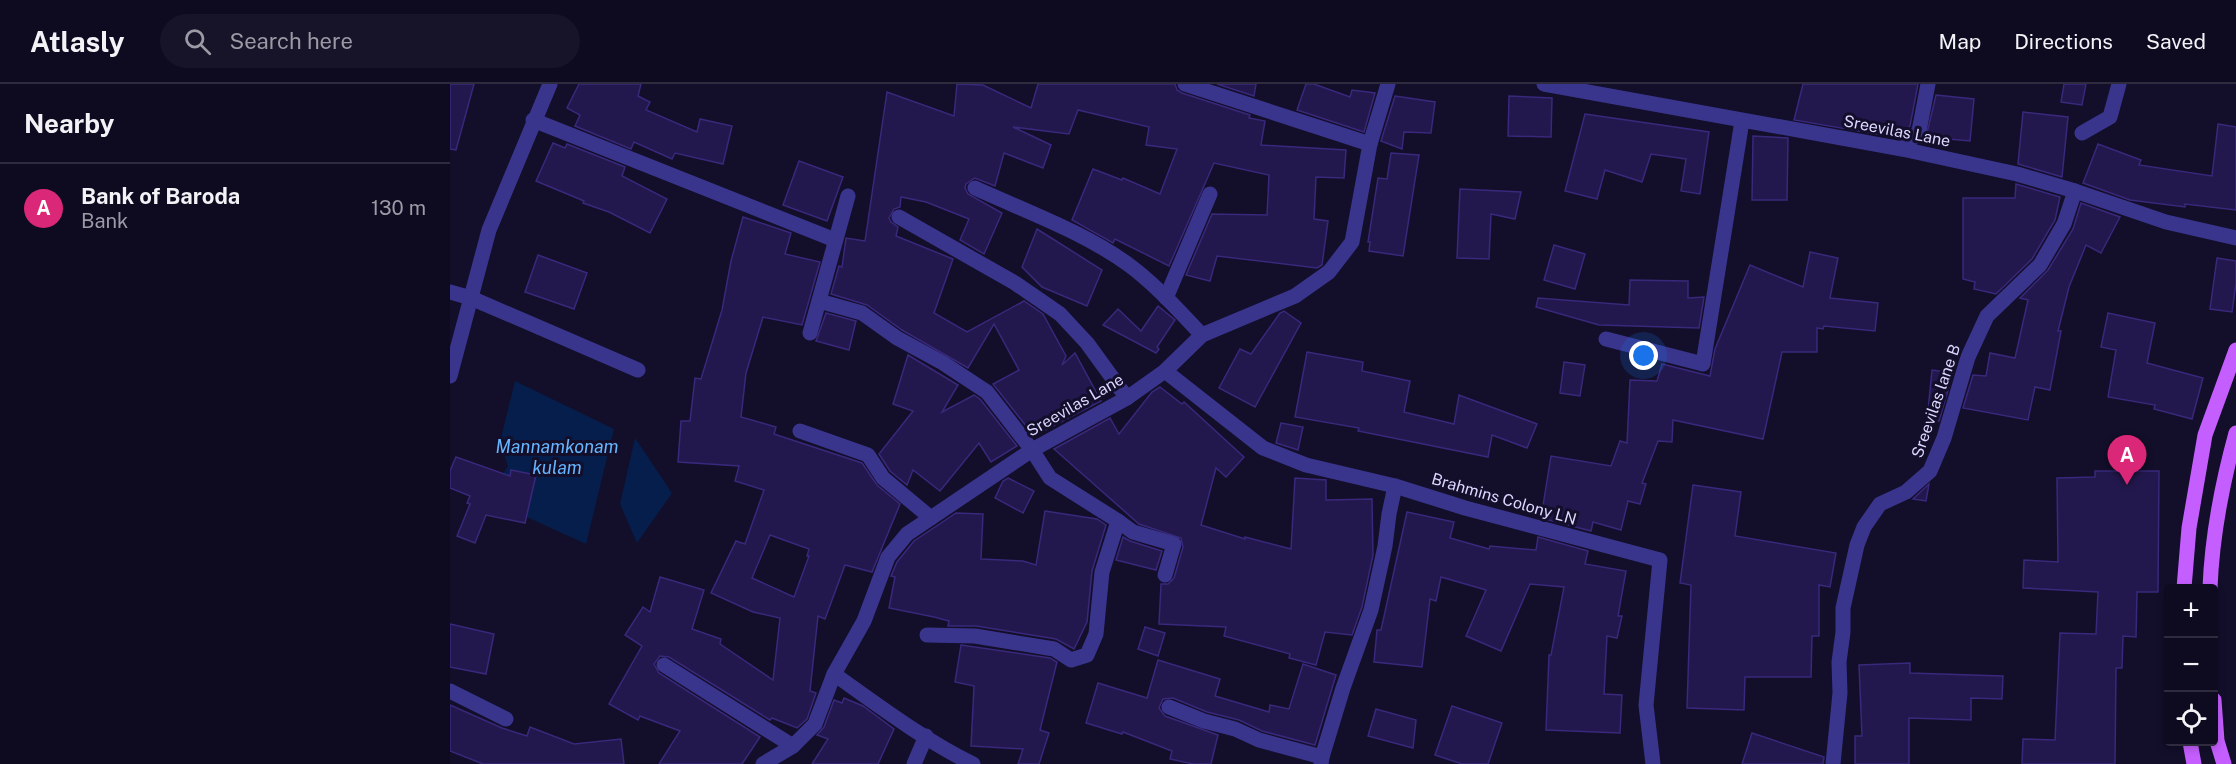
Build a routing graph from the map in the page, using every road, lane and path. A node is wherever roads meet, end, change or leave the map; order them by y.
1 (550, 84) edge
2 (1185, 84) edge
3 (1388, 84) edge
4 (1544, 84) edge
5 (1928, 84) edge
6 (2119, 84) edge
7 (1605, 89) edge
8 (533, 120) junction
9 (1742, 121) junction
10 (2082, 133) dead end
11 (1370, 144) junction
12 (1902, 149) junction
13 (975, 188) dead end
14 (2075, 191) junction
15 (1210, 194) dead end
16 (848, 196) dead end
17 (900, 217) dead end
18 (2236, 238) edge
19 (835, 240) junction
20 (450, 292) edge
21 (471, 298) junction
22 (1166, 298) junction
23 (826, 303) dead end
24 (810, 333) dead end
25 (1202, 335) junction
26 (1605, 339) dead end
27 (2236, 350) edge
28 (638, 370) dead end
29 (1165, 370) junction
30 (450, 376) edge
31 (1127, 398) junction
32 (800, 431) dead end
33 (2236, 433) edge
34 (1032, 450) junction
35 (1395, 486) junction
36 (932, 518) junction
37 (1118, 521) junction
38 (1165, 575) dead end
39 (2184, 584) edge
40 (2210, 584) edge
41 (927, 635) dead end
42 (664, 665) dead end
43 (834, 674) junction
44 (450, 692) edge
45 (1169, 707) dead end
46 (506, 719) dead end
47 (926, 736) junction
48 (2218, 744) edge
49 (793, 746) junction
50 (2191, 746) edge
51 (1321, 760) edge
52 (763, 764) edge
53 (914, 764) edge
54 (973, 764) edge
55 (1653, 764) edge
56 (1833, 764) edge
57 (2194, 764) edge
58 (2224, 764) edge

1 - 8 street
2 - 11 street
3 - 11 street, Sreevilas Lane
4 - 7 street, Sreevilas Lane
5 - 12 street
6 - 10 street
7 - 9 street, Sreevilas Lane
8 - 19 street
8 - 21 street
9 - 12 street, Sreevilas Lane
9 - 26 street
11 - 25 street, Sreevilas Lane
12 - 14 street, Sreevilas Lane
13 - 22 street
14 - 18 street, Sreevilas Lane
14 - 56 street, Sreevilas lane B
15 - 22 street
16 - 19 street
17 - 31 street
19 - 24 street
20 - 21 street
21 - 28 street
21 - 30 street
22 - 25 street
23 - 34 street
25 - 29 street, Sreevilas Lane
27 - 39 main road
29 - 31 street, Sreevilas Lane
29 - 35 street, Brahmins Colony LN
31 - 34 street, Sreevilas Lane
32 - 36 street
33 - 40 main road
34 - 36 street, Sreevilas Lane
34 - 37 street
35 - 51 street
35 - 55 street, Brahmins Colony LN
36 - 43 street, Sreevilas Lane
37 - 38 street
37 - 41 street
42 - 49 street
43 - 47 street
43 - 49 street, Sreevilas Lane
44 - 46 street
45 - 51 street
47 - 53 street
47 - 54 street
48 - 58 main road
49 - 52 street, Sreevilas Lane
50 - 57 main road

